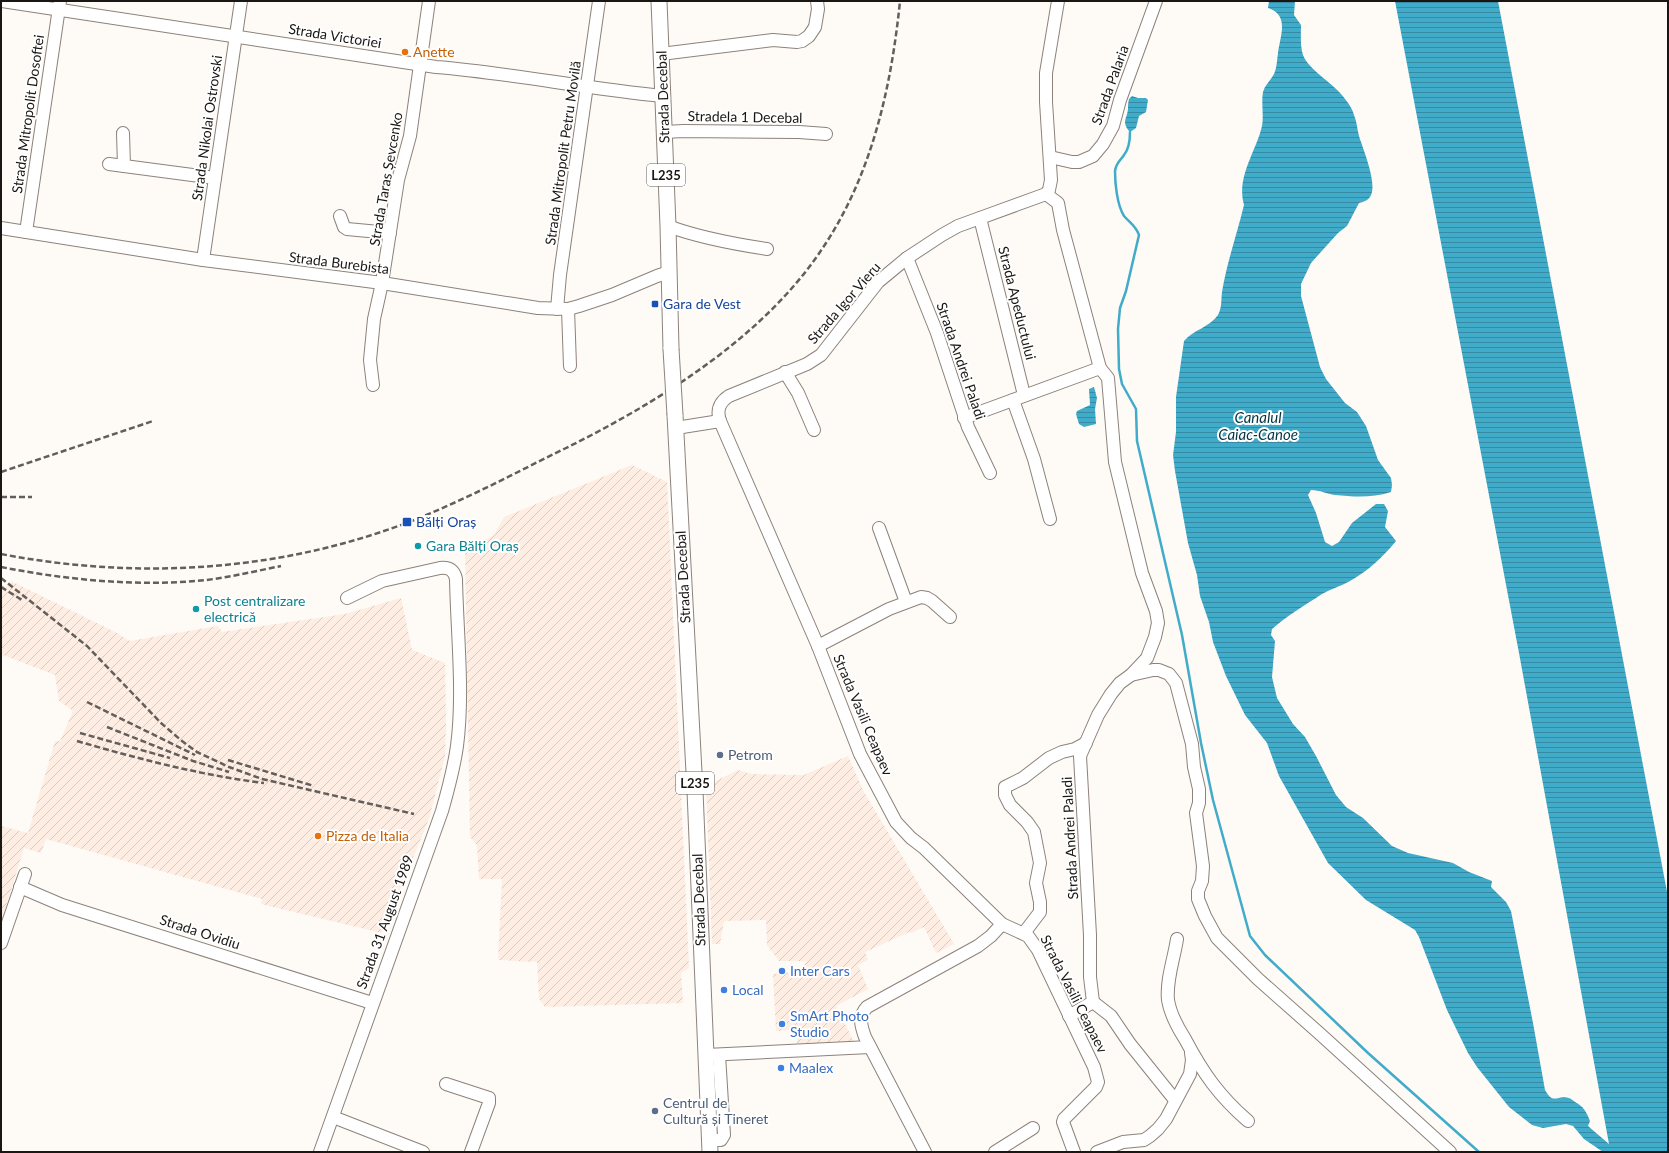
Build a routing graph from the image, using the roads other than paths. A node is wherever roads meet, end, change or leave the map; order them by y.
1 (2, 1) edge
2 (241, 1) edge
3 (430, 1) edge
4 (599, 1) edge
5 (659, 1) edge
6 (817, 1) edge
7 (1058, 1) edge
8 (1156, 1) edge
9 (59, 5) edge
10 (236, 35) junction
11 (661, 54) junction
12 (421, 64) junction
13 (588, 88) junction
14 (663, 96) junction
15 (665, 132) junction
16 (123, 133) dead end
17 (826, 134) dead end
18 (1050, 157) junction
19 (109, 164) dead end
20 (124, 166) junction
21 (215, 178) junction
22 (1046, 194) junction
23 (340, 216) dead end
24 (980, 218) junction
25 (668, 226) junction
26 (1, 228) edge
27 (26, 232) junction
28 (390, 233) junction
29 (767, 249) dead end
30 (907, 258) junction
31 (203, 260) junction
32 (669, 272) junction
33 (382, 283) junction
34 (562, 309) junction
35 (570, 366) dead end
36 (1100, 368) junction
37 (785, 372) junction
38 (374, 385) dead end
39 (1018, 398) junction
40 (964, 418) junction
41 (720, 421) junction
42 (675, 422) junction
43 (814, 430) dead end
44 (990, 473) dead end
45 (1050, 519) dead end
46 (879, 528) dead end
47 (347, 598) dead end
48 (906, 602) junction
49 (950, 617) dead end
50 (818, 646) junction
51 (1131, 675) junction
52 (1086, 743) junction
53 (25, 874) dead end
54 (20, 887) junction
55 (1002, 924) junction
56 (1024, 933) junction
57 (1177, 940) dead end
58 (1, 943) edge
59 (1093, 1002) junction
60 (372, 1003) junction
61 (1069, 1016) junction
62 (870, 1047) junction
63 (1190, 1050) junction
64 (713, 1055) junction
65 (446, 1084) dead end
66 (1175, 1100) junction
67 (332, 1117) junction
68 (1248, 1122) dead end
69 (1033, 1128) dead end
70 (710, 1146) edge
71 (320, 1152) edge
72 (423, 1152) edge
73 (471, 1152) edge
74 (925, 1152) edge
75 (995, 1152) edge
76 (1074, 1152) edge
77 (1098, 1152) edge
78 (1450, 1152) edge

1 - 9 street, Strada Victoriei
2 - 10 street, Strada Nikolai Ostrovski
3 - 12 street, Strada Taras Șevcenko
4 - 13 street, Strada Mitropolit Petru Movilă
5 - 11 main road, Strada Decebal / L235
6 - 11 street
7 - 18 street
8 - 18 street, Strada Palaria
9 - 10 street, Strada Victoriei
9 - 27 street, Strada Mitropolit Dosoftei
10 - 12 street, Strada Victoriei
10 - 21 street, Strada Nikolai Ostrovski
11 - 14 main road, Strada Decebal / L235
12 - 13 street, Strada Victoriei
12 - 28 street, Strada Taras Șevcenko
13 - 14 street, Strada Victoriei
13 - 34 street, Strada Mitropolit Petru Movilă
14 - 15 main road, Strada Decebal / L235
15 - 17 street, Stradela 1 Decebal
15 - 25 main road, Strada Decebal / L235
16 - 20 street
18 - 22 street
19 - 20 street
20 - 21 street
21 - 31 street, Strada Nikolai Ostrovski
22 - 24 street, Strada Igor Vieru
22 - 36 street
23 - 28 street
24 - 30 street, Strada Igor Vieru
24 - 39 street, Strada Apeductului
25 - 29 street
25 - 32 main road, Strada Decebal / L235
26 - 27 street, Strada Burebista
27 - 31 street, Strada Burebista
28 - 33 street, Strada Taras Șevcenko
30 - 37 street, Strada Igor Vieru
30 - 40 street, Strada Andrei Paladi
31 - 33 street, Strada Burebista
32 - 34 street, Strada Burebista
32 - 42 main road, Strada Decebal / L235, bridge
33 - 34 street, Strada Burebista
33 - 38 street, Strada Taras Șevcenko
34 - 35 street, Strada Mitropolit Petru Movilă
36 - 39 street
36 - 51 street
37 - 41 street, Strada Igor Vieru
37 - 43 street
39 - 40 street
39 - 45 street, Strada Apeductului
40 - 44 street, Strada Andrei Paladi
41 - 42 street
41 - 50 street, Strada Vasili Ceapaev
42 - 64 main road, Strada Decebal / L235
46 - 48 street
47 - 60 street, Strada 31 August 1989
48 - 49 street
48 - 50 street
50 - 55 street, Strada Vasili Ceapaev
51 - 52 street, Strada Andrei Paladi
51 - 78 street
52 - 56 street
52 - 59 street, Strada Andrei Paladi
53 - 54 street
54 - 58 street
54 - 60 street, Strada Ovidiu
55 - 56 street, Strada Vasili Ceapaev
55 - 62 street
56 - 61 street, Strada Vasili Ceapaev
57 - 63 street
59 - 61 street
59 - 66 street
60 - 67 street, Strada 31 August 1989
61 - 76 street, Strada Vasili Ceapaev
62 - 64 street
62 - 74 street
63 - 66 street
63 - 68 street
64 - 70 main road, Strada Decebal / L235
65 - 73 street
66 - 77 street
67 - 71 street, Strada 31 August 1989
67 - 72 street
69 - 75 street

